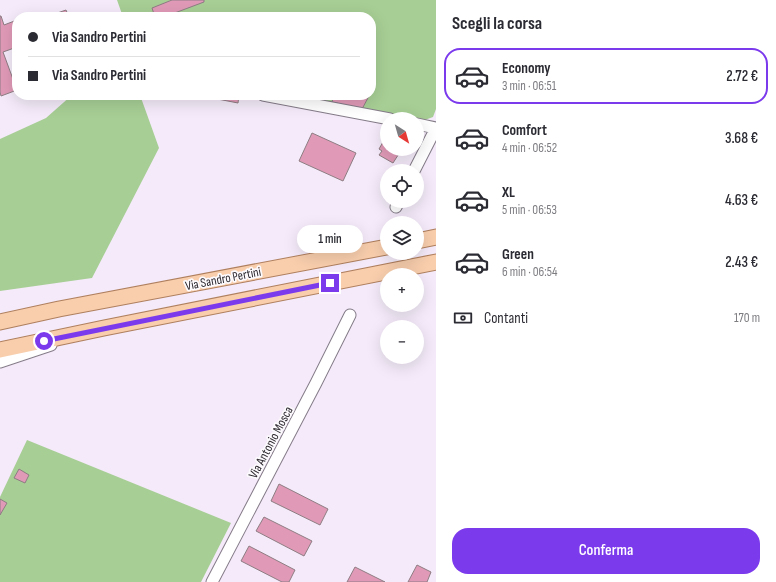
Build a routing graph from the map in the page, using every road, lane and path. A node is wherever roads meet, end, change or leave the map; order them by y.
1 (289, 100) edge
2 (380, 117) edge
3 (424, 125) edge
4 (424, 151) edge
5 (436, 237) edge
6 (424, 240) edge
7 (380, 248) edge
8 (436, 262) edge
9 (59, 309) junction
10 (350, 315) dead end
11 (0, 317) edge
12 (0, 322) edge
13 (104, 328) junction
14 (0, 350) edge
15 (0, 362) edge
16 (212, 582) edge

1 - 2 street
3 - 4 street
5 - 6 main road
7 - 9 main road, Via Sandro Pertini
8 - 13 main road, Via Sandro Pertini
9 - 11 street, Via Sandro Pertini
9 - 12 main road, Via Sandro Pertini
10 - 16 street, Via Antonio Mosca
13 - 14 main road, Via Sandro Pertini
13 - 15 street, Via Sandro Pertini

